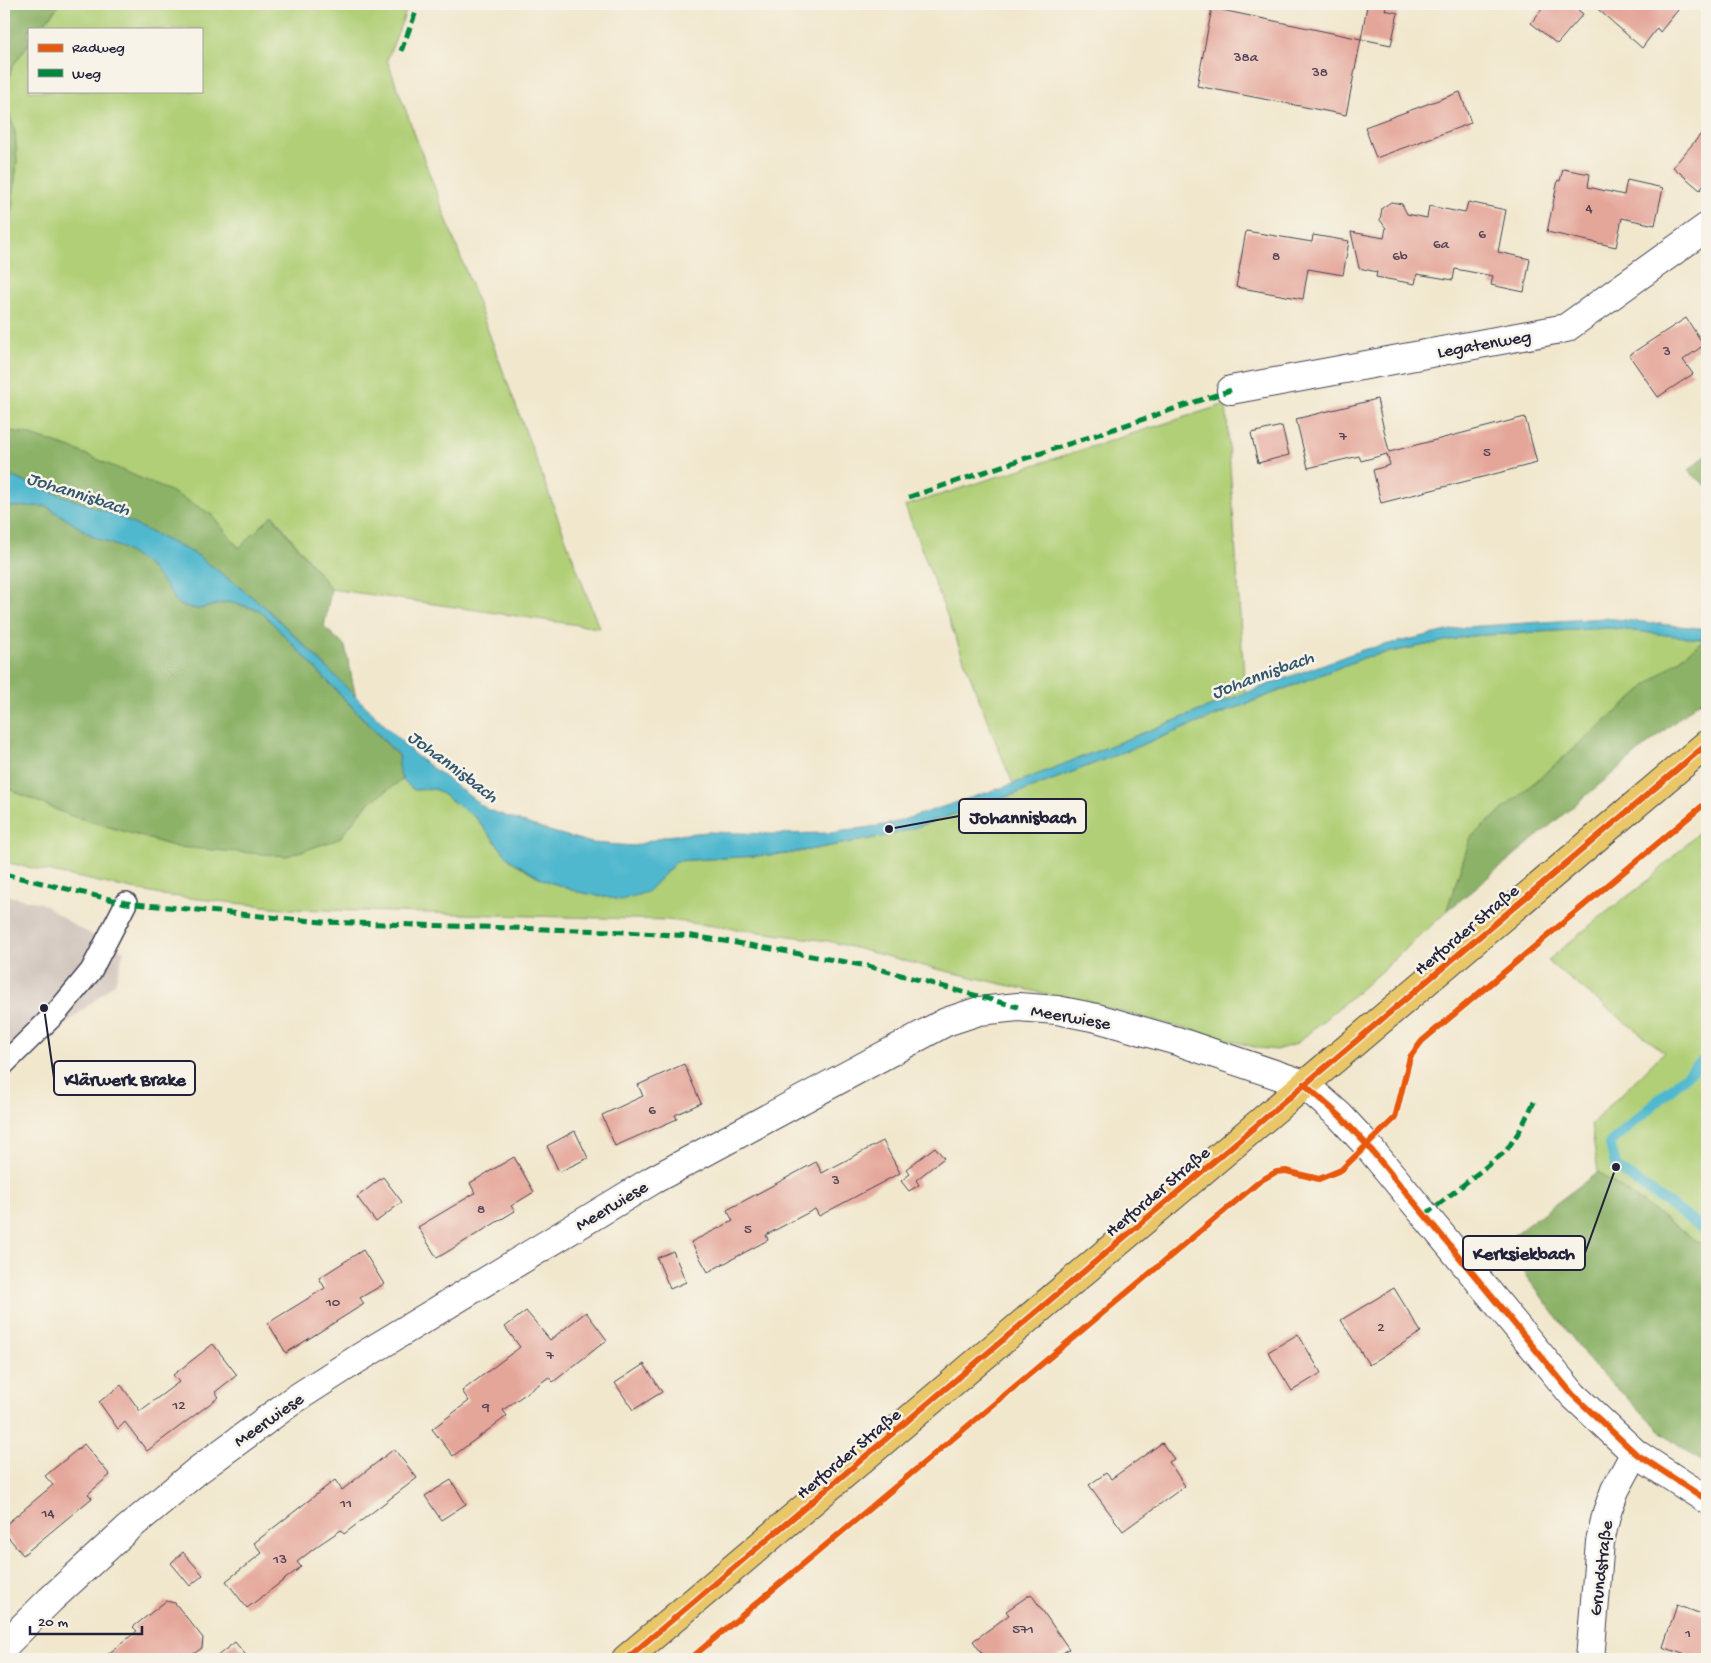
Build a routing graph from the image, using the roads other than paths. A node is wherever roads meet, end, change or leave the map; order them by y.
1 (1707, 228) edge
2 (1231, 390) dead end
3 (1707, 744) edge
4 (126, 903) dead end
5 (4, 1064) edge
6 (1304, 1084) junction
7 (1635, 1453) junction
8 (1707, 1500) edge
9 (4, 1646) edge
10 (626, 1659) edge
11 (1590, 1659) edge

1 - 2 street, Legatenweg
3 - 6 main road, Herforder Straße
4 - 5 lane
6 - 7 street
6 - 9 street, Meerwiese
6 - 10 main road, Herforder Straße
7 - 8 street
7 - 11 street, Grundstraße

